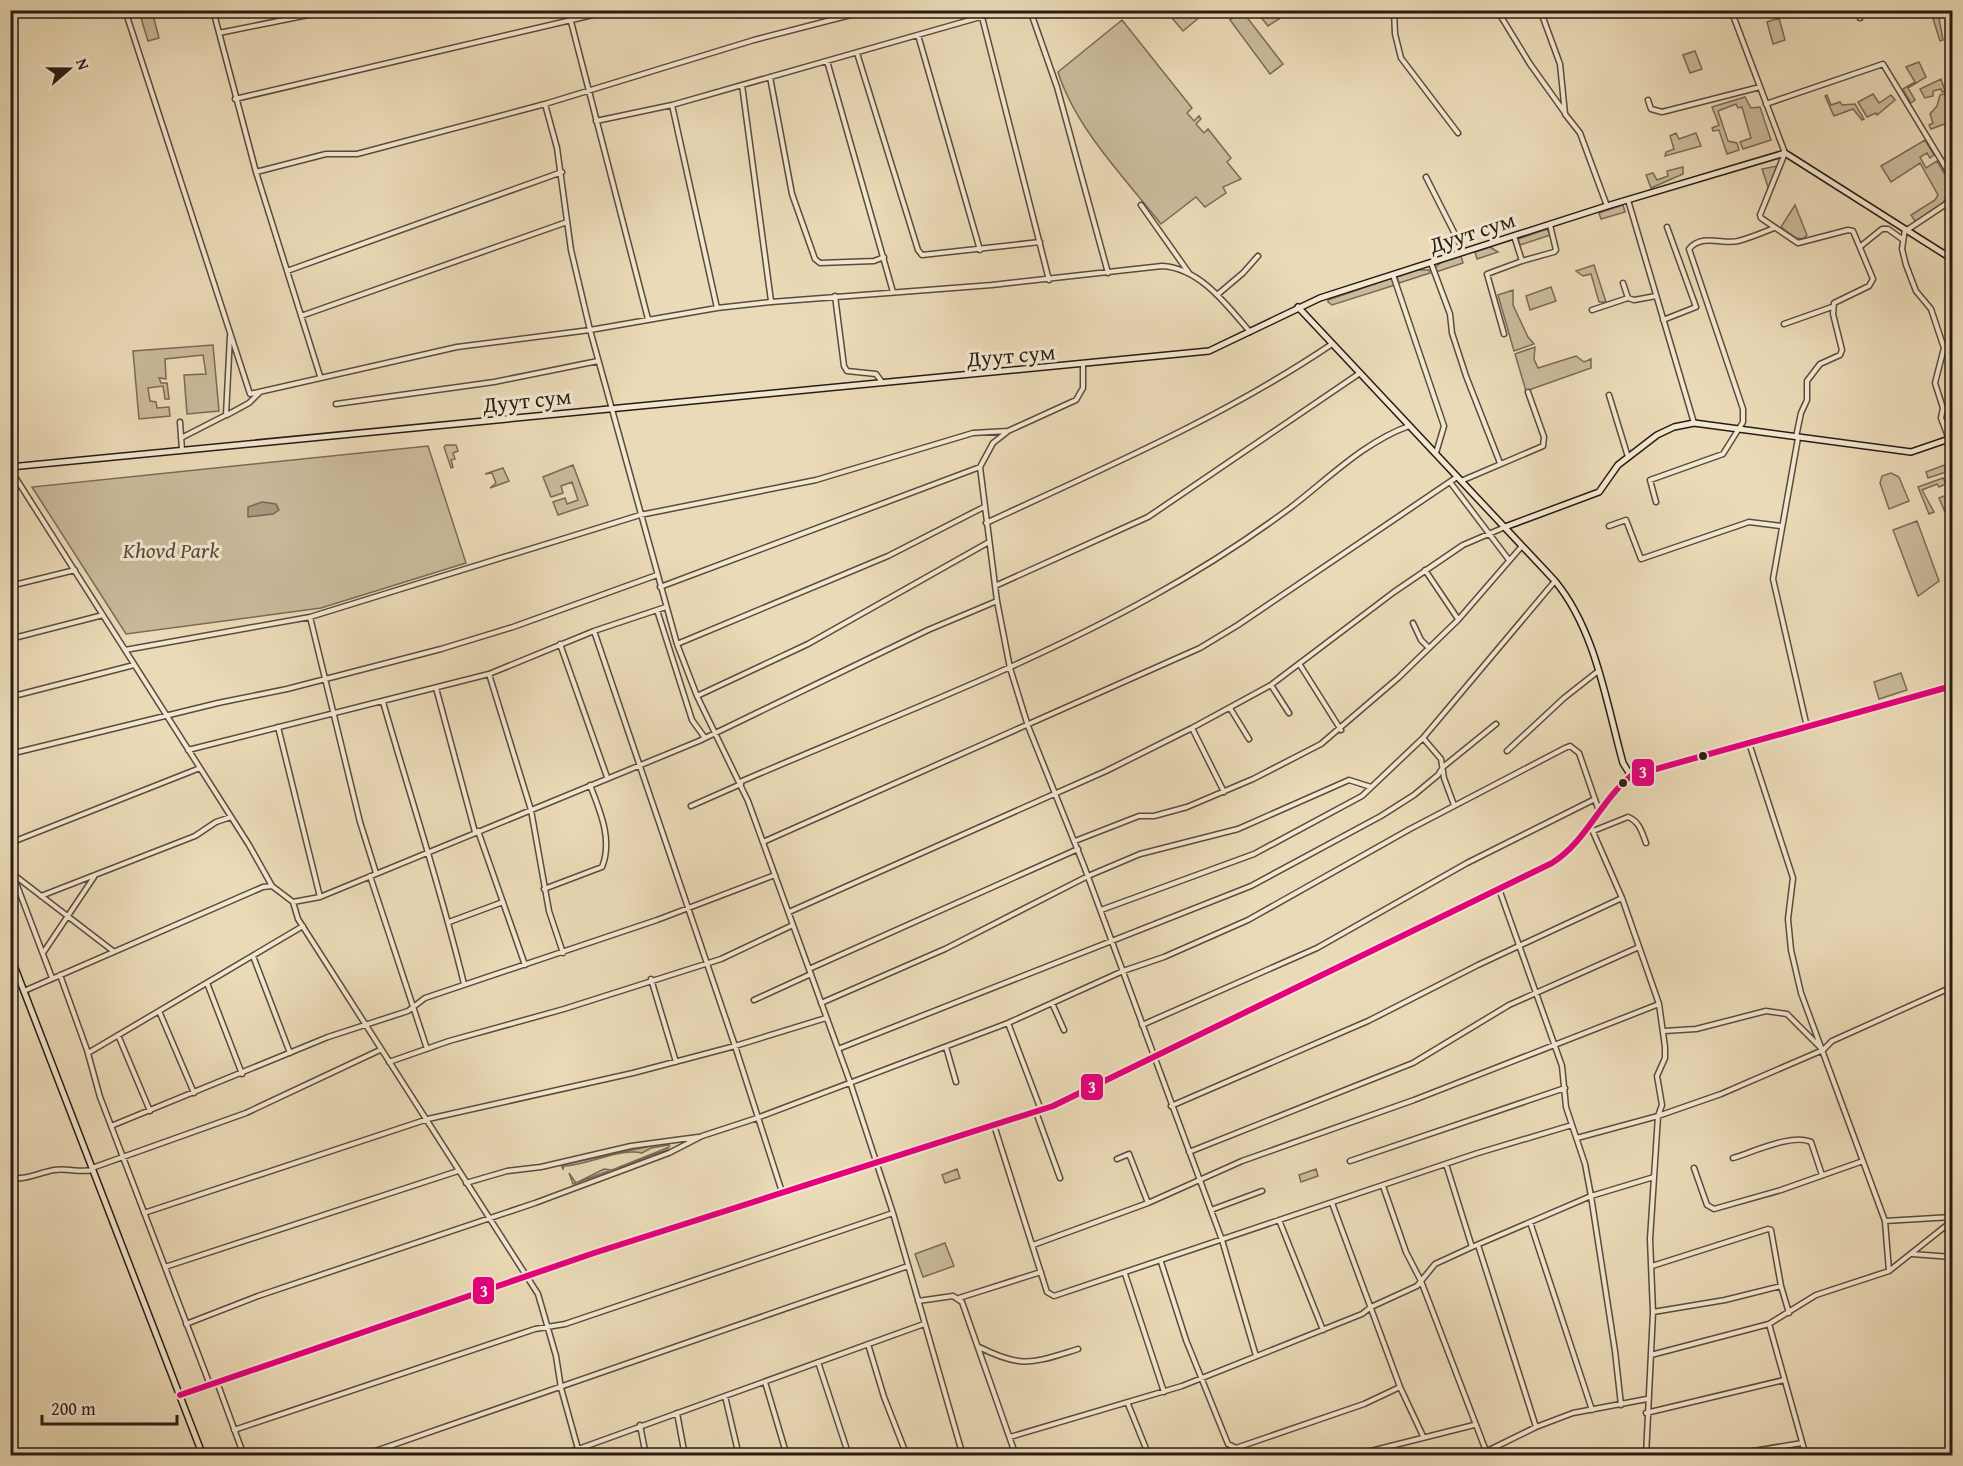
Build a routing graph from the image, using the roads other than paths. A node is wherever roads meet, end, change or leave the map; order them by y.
1 (125, 10) edge
2 (213, 10) edge
3 (333, 10) edge
4 (568, 10) edge
5 (614, 10) edge
6 (870, 10) edge
7 (1005, 10) edge
8 (1030, 10) edge
9 (1394, 10) edge
10 (1497, 10) edge
11 (1538, 10) edge
12 (1555, 10) edge
13 (1731, 10) edge
14 (1860, 10) edge
15 (1542, 15) junction
16 (982, 18) junction
17 (1860, 18) dead end
18 (570, 20) junction
19 (219, 33) junction
20 (918, 35) junction
21 (857, 53) junction
22 (827, 61) junction
23 (770, 77) junction
24 (742, 85) junction
25 (1760, 87) junction
26 (587, 90) junction
27 (235, 99) junction
28 (1648, 100) dead end
29 (545, 104) junction
30 (1766, 104) junction
31 (672, 105) junction
32 (1565, 114) junction
33 (596, 121) junction
34 (1458, 133) dead end
35 (1785, 153) junction
36 (256, 172) junction
37 (562, 172) junction
38 (1426, 177) dead end
39 (1953, 178) edge
40 (1628, 200) junction
41 (1953, 200) edge
42 (1141, 205) dead end
43 (1607, 206) junction
44 (567, 222) junction
45 (1550, 225) junction
46 (1666, 226) dead end
47 (1774, 228) junction
48 (1906, 229) junction
49 (1514, 236) junction
50 (1902, 239) junction
51 (1040, 242) junction
52 (1861, 246) junction
53 (980, 250) junction
54 (1464, 252) junction
55 (1258, 256) dead end
56 (884, 257) junction
57 (1953, 259) edge
58 (1522, 261) junction
59 (1431, 263) junction
60 (287, 271) junction
61 (1108, 273) junction
62 (1190, 274) junction
63 (1394, 274) junction
64 (1049, 280) junction
65 (1623, 283) dead end
66 (893, 292) junction
67 (1217, 295) junction
68 (835, 296) junction
69 (1656, 296) junction
70 (1628, 298) junction
71 (771, 302) junction
72 (1298, 307) junction
73 (717, 308) junction
74 (1832, 308) junction
75 (1592, 310) dead end
76 (301, 316) junction
77 (648, 319) junction
78 (1663, 320) junction
79 (1784, 324) dead end
80 (590, 330) junction
81 (230, 332) junction
82 (1250, 332) junction
83 (1504, 334) dead end
84 (1332, 344) junction
85 (598, 361) junction
86 (1083, 365) junction
87 (1360, 373) junction
88 (320, 376) junction
89 (883, 383) junction
90 (261, 391) junction
91 (1528, 392) dead end
92 (1610, 395) dead end
93 (336, 404) dead end
94 (611, 408) junction
95 (226, 415) junction
96 (180, 422) dead end
97 (1694, 423) junction
98 (1408, 426) junction
99 (1738, 430) junction
100 (1008, 431) junction
101 (181, 438) junction
102 (1797, 438) junction
103 (1951, 438) edge
104 (183, 450) junction
105 (1436, 453) junction
106 (1628, 457) junction
107 (1500, 463) junction
108 (980, 467) junction
109 (10, 468) edge
110 (1459, 479) junction
111 (1450, 482) junction
112 (1656, 502) dead end
113 (984, 507) junction
114 (640, 515) junction
115 (986, 523) junction
116 (1610, 526) dead end
117 (1781, 526) junction
118 (1505, 527) junction
119 (1490, 535) junction
120 (989, 542) junction
121 (1522, 546) junction
122 (1509, 560) junction
123 (75, 570) junction
124 (1425, 570) junction
125 (657, 575) junction
126 (1555, 581) junction
127 (10, 586) edge
128 (995, 586) junction
129 (660, 587) junction
130 (997, 601) junction
131 (666, 607) junction
132 (657, 610) junction
133 (103, 615) junction
134 (310, 616) junction
135 (1458, 620) junction
136 (1413, 623) dead end
137 (594, 631) junction
138 (10, 639) edge
139 (560, 644) junction
140 (677, 645) junction
141 (1428, 647) junction
142 (125, 650) junction
143 (134, 665) junction
144 (1300, 665) junction
145 (1010, 668) junction
146 (1597, 672) junction
147 (489, 674) junction
148 (324, 679) junction
149 (1271, 685) junction
150 (1953, 686) edge
151 (435, 688) junction
152 (697, 696) junction
153 (10, 697) edge
154 (383, 702) junction
155 (1230, 708) junction
156 (1288, 713) dead end
157 (334, 714) junction
158 (166, 715) junction
159 (1496, 724) dead end
160 (1028, 726) junction
161 (279, 727) junction
162 (1807, 727) junction
163 (1192, 729) junction
164 (1341, 730) junction
165 (715, 733) junction
166 (705, 738) junction
167 (1423, 738) junction
168 (1248, 739) dead end
169 (1749, 743) junction
170 (188, 750) junction
171 (1507, 751) dead end
172 (10, 754) edge
173 (639, 765) junction
174 (1443, 767) junction
175 (200, 768) junction
176 (1631, 776) junction
177 (608, 777) junction
178 (740, 783) junction
179 (590, 785) junction
180 (1371, 787) junction
181 (1224, 792) junction
182 (1056, 793) junction
183 (1595, 799) junction
184 (691, 806) dead end
185 (1454, 806) junction
186 (531, 810) junction
187 (1599, 812) junction
188 (231, 817) junction
189 (1590, 824) junction
190 (1593, 831) junction
191 (477, 832) junction
192 (1075, 841) junction
193 (763, 842) junction
194 (10, 843) edge
195 (1646, 843) dead end
196 (1078, 849) junction
197 (426, 853) junction
198 (10, 867) edge
199 (376, 873) junction
200 (775, 874) junction
201 (14, 875) junction
202 (369, 876) junction
203 (1088, 876) junction
204 (94, 877) junction
205 (272, 886) junction
206 (544, 889) junction
207 (1499, 889) junction
208 (40, 896) junction
209 (320, 897) junction
210 (1622, 898) junction
211 (293, 902) junction
212 (503, 902) junction
213 (687, 908) junction
214 (1101, 910) junction
215 (789, 912) junction
216 (67, 917) junction
217 (449, 922) junction
218 (793, 925) junction
219 (303, 926) junction
220 (1111, 940) junction
221 (1518, 945) junction
222 (1639, 946) junction
223 (113, 951) junction
224 (43, 953) junction
225 (563, 953) junction
226 (10, 955) edge
227 (253, 956) junction
228 (706, 963) junction
229 (525, 965) junction
230 (809, 969) junction
231 (1123, 971) junction
232 (811, 974) junction
233 (60, 975) junction
234 (52, 978) junction
235 (651, 980) junction
236 (207, 983) junction
237 (464, 984) junction
238 (1953, 987) edge
239 (24, 991) junction
240 (1535, 993) junction
241 (754, 1000) dead end
242 (821, 1003) junction
243 (1052, 1003) junction
244 (1659, 1004) junction
245 (413, 1007) junction
246 (159, 1011) junction
247 (826, 1018) junction
248 (1008, 1023) junction
249 (364, 1024) junction
250 (1142, 1025) junction
251 (1064, 1030) dead end
252 (1664, 1031) junction
253 (118, 1035) junction
254 (1554, 1043) junction
255 (735, 1046) junction
256 (946, 1047) junction
257 (427, 1049) junction
258 (838, 1049) junction
259 (380, 1050) junction
260 (1823, 1050) junction
261 (88, 1053) junction
262 (290, 1053) junction
263 (1154, 1057) junction
264 (389, 1062) junction
265 (676, 1062) junction
266 (242, 1074) junction
267 (850, 1082) junction
268 (956, 1082) dead end
269 (1565, 1088) junction
270 (194, 1093) junction
271 (1172, 1106) junction
272 (150, 1111) junction
273 (1039, 1111) junction
274 (1658, 1116) junction
275 (757, 1118) junction
276 (428, 1119) junction
277 (994, 1125) junction
278 (1572, 1125) junction
279 (111, 1126) junction
280 (702, 1136) junction
281 (1577, 1138) junction
282 (1189, 1152) junction
283 (123, 1156) junction
284 (1734, 1158) dead end
285 (1117, 1160) dead end
286 (1350, 1161) dead end
287 (1863, 1161) junction
288 (877, 1162) junction
289 (1446, 1164) junction
290 (1694, 1168) dead end
291 (92, 1169) junction
292 (458, 1171) junction
293 (1822, 1175) junction
294 (1654, 1177) junction
295 (10, 1178) edge
296 (1060, 1178) dead end
297 (1200, 1180) junction
298 (466, 1184) junction
299 (1383, 1186) junction
300 (1263, 1191) dead end
301 (782, 1192) junction
302 (1591, 1196) junction
303 (1148, 1203) junction
304 (1332, 1203) junction
305 (1211, 1210) junction
306 (144, 1213) junction
307 (893, 1213) junction
308 (487, 1218) junction
309 (1953, 1219) edge
310 (1279, 1220) junction
311 (1885, 1221) junction
312 (1530, 1222) junction
313 (1222, 1240) junction
314 (1033, 1245) junction
315 (1478, 1245) junction
316 (1472, 1247) junction
317 (1911, 1254) junction
318 (1953, 1257) edge
319 (1161, 1262) junction
320 (908, 1266) junction
321 (1652, 1266) junction
322 (165, 1267) junction
323 (1889, 1271) junction
324 (1041, 1272) junction
325 (1125, 1274) junction
326 (527, 1276) junction
327 (1421, 1281) junction
328 (1781, 1286) junction
329 (958, 1298) junction
330 (918, 1301) junction
331 (1371, 1307) junction
332 (1653, 1312) junction
333 (1789, 1313) junction
334 (186, 1324) junction
335 (924, 1324) junction
336 (1769, 1324) junction
337 (549, 1327) junction
338 (1323, 1330) junction
339 (868, 1344) junction
340 (978, 1347) junction
341 (1078, 1349) dead end
342 (1651, 1355) junction
343 (1256, 1356) junction
344 (818, 1362) junction
345 (1201, 1379) junction
346 (1784, 1380) junction
347 (217, 1382) junction
348 (765, 1382) junction
349 (210, 1384) junction
350 (1400, 1387) junction
351 (561, 1388) junction
352 (1164, 1392) junction
353 (180, 1395) junction
354 (725, 1396) junction
355 (1647, 1399) junction
356 (1128, 1404) junction
357 (1621, 1405) junction
358 (1592, 1410) junction
359 (677, 1413) junction
360 (1646, 1413) junction
361 (640, 1425) junction
362 (1474, 1425) junction
363 (1536, 1427) junction
364 (234, 1430) junction
365 (1423, 1436) junction
366 (1010, 1437) junction
367 (1802, 1443) junction
368 (578, 1449) junction
369 (1486, 1451) junction
370 (203, 1455) edge
371 (244, 1455) edge
372 (361, 1455) edge
373 (559, 1455) edge
374 (580, 1455) edge
375 (646, 1455) edge
376 (685, 1455) edge
377 (739, 1455) edge
378 (787, 1455) edge
379 (849, 1455) edge
380 (907, 1455) edge
381 (963, 1455) edge
382 (1016, 1455) edge
383 (1149, 1455) edge
384 (1351, 1455) edge
385 (1477, 1455) edge
386 (1646, 1455) edge
387 (1724, 1455) edge
388 (1806, 1455) edge

1 - 81 street
2 - 19 street
3 - 19 street
4 - 18 street
5 - 18 street
6 - 26 street
7 - 16 street
8 - 61 street
9 - 34 street
10 - 32 street
11 - 15 street
12 - 15 street
13 - 25 street
14 - 17 street
15 - 32 street
16 - 20 street
16 - 51 street
18 - 26 street
18 - 27 street
19 - 27 street
20 - 21 street
20 - 53 street
21 - 22 street
21 - 53 street
22 - 23 street
22 - 56 street
23 - 24 street
23 - 56 street
24 - 31 street
24 - 71 street
25 - 28 street
25 - 30 street
26 - 29 street
26 - 33 street
27 - 36 street
29 - 36 street
29 - 37 street
30 - 35 street
30 - 39 street
31 - 33 street
31 - 73 street
32 - 43 street
33 - 77 street
35 - 40 main road, Дуут сум
35 - 47 street
35 - 48 main road
36 - 60 street
37 - 44 street
37 - 60 street
38 - 54 street
40 - 43 main road, Дуут сум
40 - 69 street
41 - 48 street
42 - 62 street
43 - 45 main road, Дуут сум
44 - 76 street
44 - 80 street
45 - 49 main road, Дуут сум
45 - 58 street
46 - 78 street
47 - 52 street
47 - 99 street
48 - 50 street
48 - 57 main road
49 - 54 main road, Дуут сум
49 - 58 street
50 - 52 street
50 - 103 street
51 - 53 street
51 - 64 street
52 - 74 street
54 - 59 main road, Дуут сум
55 - 67 street
56 - 66 street
58 - 83 street
59 - 63 main road, Дуут сум
59 - 107 street
60 - 76 street
61 - 62 street
61 - 64 street
62 - 67 street
63 - 72 main road, Дуут сум
63 - 105 street
64 - 66 street
65 - 70 street
66 - 68 street
67 - 82 street
68 - 71 street
68 - 89 street
69 - 70 street
69 - 78 street
70 - 75 street
71 - 73 street
72 - 82 main road, Дуут сум
72 - 84 main road
73 - 77 street
74 - 79 street
74 - 102 street
76 - 88 street
77 - 80 street
78 - 97 street
80 - 85 street
80 - 88 street
81 - 90 street
81 - 95 street
82 - 86 main road, Дуут сум
84 - 87 main road
84 - 115 street
85 - 93 street
85 - 94 street
86 - 89 main road, Дуут сум
86 - 100 street
87 - 98 main road
87 - 128 street
88 - 90 street
89 - 94 main road, Дуут сум
90 - 95 street
91 - 107 street
92 - 106 street
94 - 104 main road, Дуут сум
94 - 114 street
95 - 101 street
96 - 101 street
97 - 99 main road
97 - 106 main road
98 - 105 main road
98 - 145 street
99 - 102 main road
99 - 112 street
100 - 108 street
100 - 114 street
101 - 104 street
102 - 103 main road
102 - 117 street
104 - 109 main road, Дуут сум
105 - 110 main road
106 - 118 main road
107 - 110 street
108 - 113 street
108 - 129 street
109 - 123 street
110 - 111 street
110 - 118 main road
111 - 119 street
111 - 160 street
113 - 115 street
113 - 140 street
114 - 125 street
114 - 134 street
115 - 120 street
116 - 117 street
117 - 162 street
118 - 119 street
118 - 121 main road
119 - 122 street
119 - 124 street
120 - 128 street
120 - 152 street
121 - 122 street
121 - 126 main road
122 - 135 street
123 - 127 street
123 - 133 street
124 - 135 street
124 - 144 street
125 - 129 street
125 - 148 street
126 - 146 main road
126 - 167 street
128 - 130 street
129 - 131 street
130 - 145 street
130 - 165 street
131 - 132 street
131 - 140 street
132 - 137 street
132 - 166 street
133 - 138 street
133 - 142 street
134 - 142 street
134 - 148 street
135 - 141 street
136 - 141 street
137 - 139 street
137 - 173 street
139 - 147 street
139 - 177 street
140 - 152 street
141 - 164 street
142 - 143 street
143 - 153 street
143 - 158 street
144 - 149 street
144 - 164 street
145 - 160 street
145 - 178 street
146 - 171 street
146 - 176 main road
147 - 151 street
147 - 186 street
148 - 157 street
148 - 158 street
149 - 155 street
149 - 156 street
150 - 162 main road
151 - 154 street
151 - 191 street
152 - 165 street
154 - 157 street
154 - 197 street
155 - 163 street
155 - 168 street
157 - 161 street
157 - 199 street
158 - 170 street
158 - 172 street
159 - 174 street
160 - 182 street
160 - 193 street
161 - 170 street
161 - 209 street
162 - 169 main road
163 - 181 street
163 - 182 street
164 - 181 street
165 - 166 street
165 - 178 street
166 - 173 street
167 - 174 street
167 - 180 street
169 - 176 main road
169 - 260 street
170 - 175 street
173 - 177 street
173 - 213 street
174 - 185 street
174 - 220 street
175 - 188 street
175 - 194 street
176 - 187 street
177 - 179 street
178 - 184 street
178 - 193 street
179 - 186 street
179 - 206 street
180 - 203 street
180 - 214 street
181 - 192 street
182 - 192 street
182 - 215 street
183 - 185 street
183 - 187 street
183 - 250 street
185 - 231 street
186 - 191 street
186 - 206 street
187 - 189 street
188 - 204 street
188 - 205 street
189 - 190 street
189 - 207 street
190 - 195 street
190 - 210 street
191 - 197 street
191 - 212 street
192 - 196 street
193 - 200 street
196 - 203 street
196 - 230 street
197 - 199 street
197 - 217 street
198 - 201 street
199 - 202 street
200 - 213 street
200 - 215 street
201 - 208 street
201 - 224 street
202 - 209 street
202 - 245 street
203 - 214 street
203 - 242 street
204 - 208 street
204 - 216 street
205 - 211 street
205 - 223 street
206 - 225 street
207 - 221 street
207 - 263 street
208 - 216 street
209 - 211 street
210 - 221 street
210 - 222 street
211 - 219 street
212 - 217 street
212 - 229 street
213 - 225 street
213 - 228 street
214 - 220 street
215 - 218 street
216 - 223 street
216 - 224 street
217 - 237 street
218 - 228 street
218 - 230 street
219 - 227 street
219 - 249 street
220 - 231 street
220 - 258 street
221 - 240 street
221 - 271 street
222 - 240 street
222 - 244 street
223 - 233 street
224 - 234 street
225 - 229 street
226 - 239 main road
227 - 236 street
227 - 262 street
228 - 235 street
228 - 255 street
229 - 237 street
230 - 232 street
231 - 243 street
231 - 250 street
232 - 241 street
232 - 242 street
233 - 234 street
233 - 261 street
234 - 239 street
235 - 257 street
235 - 265 street
236 - 246 street
236 - 266 street
237 - 245 street
238 - 260 street
239 - 291 main road
240 - 254 street
240 - 282 street
242 - 247 street
243 - 248 street
243 - 251 street
244 - 252 street
244 - 254 street
245 - 249 street
245 - 257 street
246 - 253 street
246 - 270 street
247 - 255 street
247 - 258 street
248 - 256 street
248 - 273 street
249 - 259 street
249 - 262 street
250 - 263 street
252 - 260 street
252 - 274 street
253 - 261 street
253 - 272 street
254 - 269 street
254 - 297 street
255 - 265 street
255 - 275 street
256 - 267 street
256 - 268 street
257 - 264 street
258 - 267 street
259 - 264 street
259 - 283 street
260 - 274 street
260 - 287 street
261 - 279 street
262 - 266 street
263 - 271 street
263 - 273 street
264 - 276 street
265 - 276 street
266 - 270 street
267 - 275 street
267 - 288 street
269 - 278 street
269 - 286 street
270 - 272 street
271 - 282 street
272 - 279 street
273 - 277 street
273 - 296 street
274 - 281 street
274 - 294 street
275 - 280 street
275 - 301 street
276 - 292 street
276 - 306 street
277 - 288 street
277 - 314 street
278 - 281 street
278 - 289 street
279 - 283 street
280 - 298 street
280 - 308 street
281 - 302 street
282 - 297 street
283 - 291 street
283 - 306 street
284 - 293 street
285 - 303 street
287 - 293 street
287 - 311 street
288 - 301 street
288 - 307 street
289 - 299 street
289 - 316 street
290 - 293 street
291 - 295 street
291 - 353 main road
292 - 298 street
292 - 322 street
294 - 302 street
294 - 321 street
297 - 303 street
297 - 305 street
298 - 308 street
299 - 304 street
299 - 327 street
300 - 305 street
301 - 326 street
302 - 312 street
302 - 357 street
303 - 314 street
304 - 310 street
304 - 331 street
305 - 313 street
306 - 322 street
307 - 320 street
307 - 337 street
308 - 326 street
308 - 334 street
309 - 311 street
309 - 317 street
310 - 313 street
310 - 338 street
311 - 323 street
312 - 315 street
312 - 358 street
313 - 319 street
313 - 343 street
314 - 324 street
315 - 316 street
315 - 363 street
316 - 327 street
317 - 318 street
317 - 323 street
319 - 325 street
319 - 345 street
320 - 330 street
320 - 351 street
321 - 328 street
321 - 332 street
322 - 334 street
323 - 333 street
324 - 325 street
324 - 329 street
325 - 352 street
326 - 337 street
326 - 347 street
327 - 331 street
327 - 362 street
328 - 332 street
328 - 333 street
329 - 330 street
329 - 340 street
330 - 335 street
331 - 338 street
331 - 350 street
332 - 342 street
333 - 336 street
334 - 349 street
335 - 339 street
335 - 381 street
336 - 342 street
336 - 346 street
337 - 351 street
337 - 364 street
338 - 343 street
339 - 344 street
339 - 380 street
340 - 341 street
340 - 366 street
342 - 355 street
343 - 345 street
344 - 348 street
344 - 379 street
345 - 350 street
345 - 352 street
346 - 360 street
346 - 367 street
347 - 349 street
347 - 364 street
348 - 354 street
348 - 378 street
349 - 353 street
350 - 365 street
351 - 368 street
351 - 372 street
352 - 356 street
353 - 370 main road
354 - 359 street
354 - 377 street
355 - 357 street
355 - 360 street
356 - 366 street
356 - 383 street
357 - 358 street
358 - 363 street
359 - 361 street
359 - 376 street
360 - 386 street
361 - 368 street
361 - 375 street
362 - 365 street
362 - 369 street
363 - 369 street
364 - 371 street
365 - 384 street
366 - 382 street
367 - 387 street
367 - 388 street
368 - 373 street
368 - 374 street
369 - 385 street

